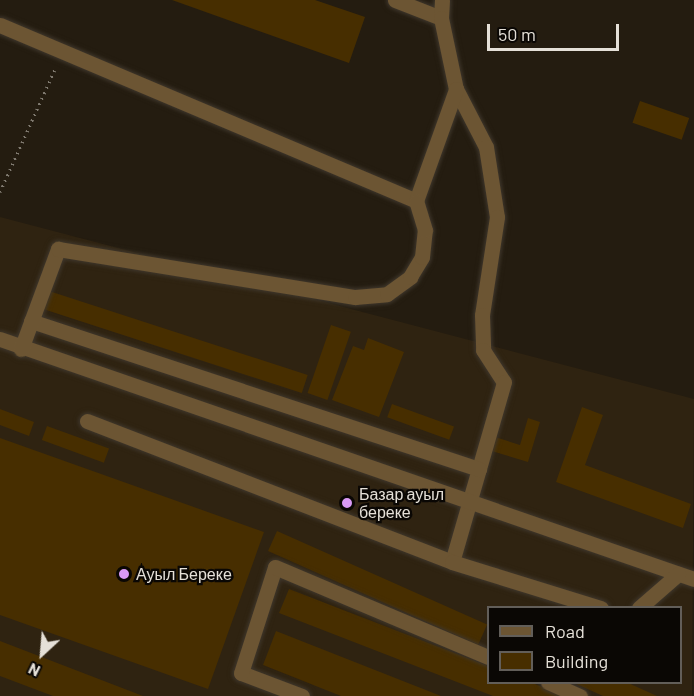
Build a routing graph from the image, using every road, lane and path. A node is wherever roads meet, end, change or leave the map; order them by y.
1 (395, 0) edge
2 (442, 0) edge
3 (441, 18) junction
4 (0, 25) edge
5 (63, 52) junction
6 (456, 89) junction
7 (0, 192) edge
8 (416, 201) junction
9 (31, 321) junction
10 (0, 339) edge
11 (21, 350) junction
12 (87, 421) dead end
13 (479, 469) junction
14 (469, 503) junction
15 (452, 562) junction
16 (678, 574) junction
17 (694, 579) edge
18 (595, 606) edge
19 (641, 606) edge
20 (487, 656) edge
21 (553, 684) edge
22 (302, 696) edge
23 (580, 696) edge

1 - 3 lane
2 - 3 lane
3 - 6 lane
4 - 5 lane
5 - 7 path
5 - 8 lane
6 - 8 lane
6 - 13 lane
8 - 9 lane
9 - 11 lane
9 - 13 lane
10 - 11 lane
11 - 14 lane
12 - 15 lane
13 - 14 lane
14 - 15 lane
14 - 16 lane
15 - 18 lane
16 - 17 lane
16 - 19 lane
20 - 22 lane
21 - 23 lane

